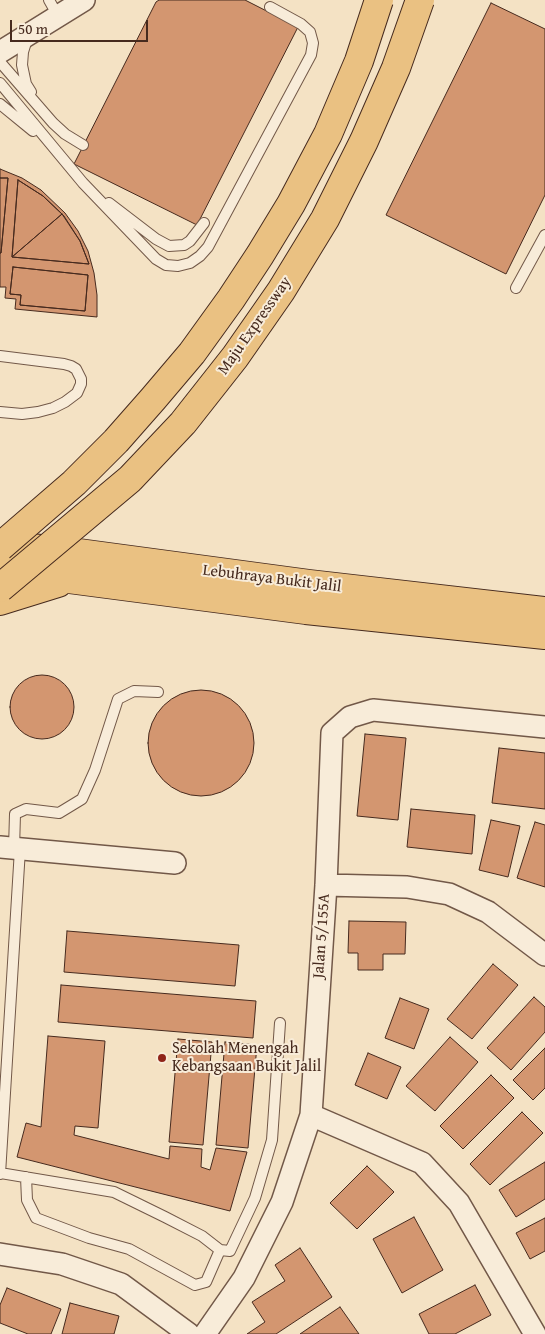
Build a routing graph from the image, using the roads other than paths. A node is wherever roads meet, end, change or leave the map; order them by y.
1 (84, 0) edge
2 (379, 0) edge
3 (420, 0) edge
4 (270, 7) dead end
5 (54, 8) edge
6 (29, 34) junction
7 (0, 52) edge
8 (0, 62) edge
9 (0, 83) edge
10 (0, 104) edge
11 (41, 110) junction
12 (83, 146) dead end
13 (56, 151) junction
14 (83, 183) junction
15 (204, 223) dead end
16 (545, 235) edge
17 (516, 288) dead end
18 (0, 356) edge
19 (0, 412) edge
20 (0, 530) edge
21 (0, 546) edge
22 (71, 552) junction
23 (0, 572) edge
24 (70, 579) junction
25 (0, 588) edge
26 (0, 601) edge
27 (545, 611) edge
28 (545, 635) edge
29 (158, 692) dead end
30 (545, 728) edge
31 (11, 848) edge
32 (175, 863) dead end
33 (326, 885) junction
34 (545, 955) edge
35 (280, 1023) dead end
36 (311, 1115) junction
37 (0, 1173) edge
38 (26, 1177) junction
39 (220, 1250) junction
40 (0, 1254) edge
41 (189, 1334) edge
42 (205, 1334) edge
43 (535, 1334) edge

1 - 5 street
2 - 21 highway, bridge
3 - 25 highway, Maju Expressway, bridge
4 - 14 lane
5 - 6 street
6 - 7 street
6 - 11 lane
8 - 11 lane
9 - 13 lane
10 - 13 lane
11 - 12 lane
13 - 14 lane
14 - 15 lane
16 - 17 lane
18 - 19 lane
20 - 22 highway
21 - 22 highway, Lebuhraya Bukit Jalil
22 - 27 highway, Lebuhraya Bukit Jalil
23 - 24 highway, Lebuhraya Bukit Jalil
24 - 26 highway
24 - 28 highway, Lebuhraya Bukit Jalil
29 - 31 lane
30 - 33 street, Jalan 5/155A
31 - 32 street
31 - 37 lane
33 - 34 street
33 - 36 street, Jalan 5/155A
35 - 39 lane
36 - 42 street, Jalan 5/155A
36 - 43 street
37 - 38 lane
38 - 39 lane
38 - 39 lane
40 - 41 street

